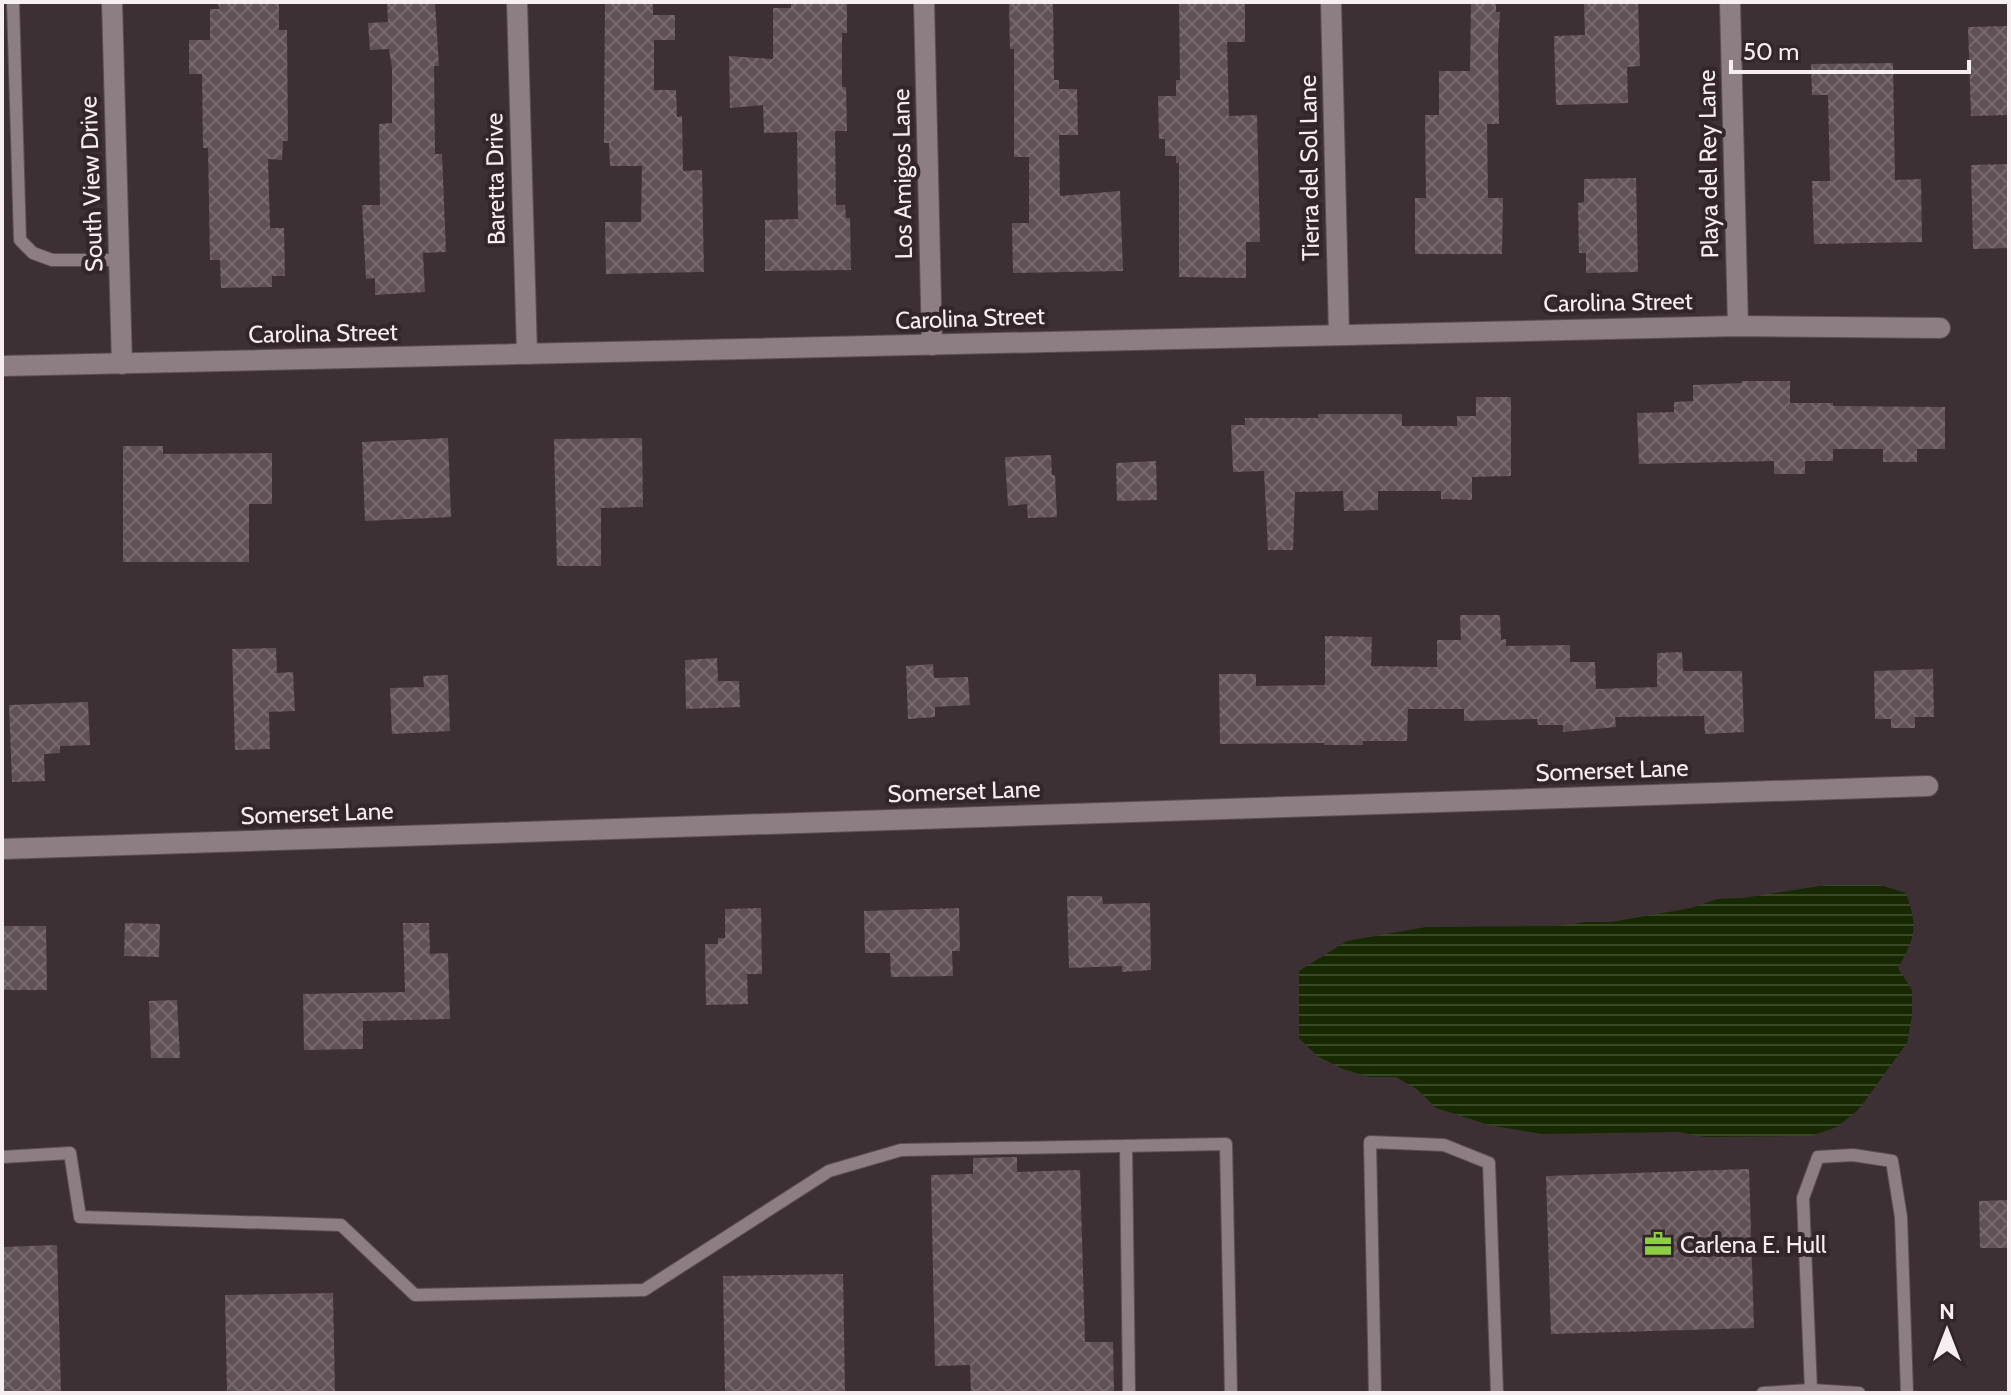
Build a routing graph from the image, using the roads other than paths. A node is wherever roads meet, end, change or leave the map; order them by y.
1 (13, 2) edge
2 (112, 2) edge
3 (517, 2) edge
4 (924, 2) edge
5 (1331, 2) edge
6 (1730, 2) edge
7 (119, 260) junction
8 (1738, 326) junction
9 (1940, 328) dead end
10 (1339, 334) junction
11 (932, 345) junction
12 (527, 354) junction
13 (122, 364) junction
14 (2, 366) edge
15 (1928, 786) dead end
16 (2, 849) edge
17 (1126, 1146) junction
18 (2, 1157) edge
19 (1811, 1390) junction
20 (1129, 1393) edge
21 (1231, 1393) edge
22 (1375, 1393) edge
23 (1497, 1393) edge
24 (1763, 1393) edge
25 (1859, 1393) edge
26 (1907, 1393) edge

1 - 7 lane
2 - 7 street, South View Drive
3 - 12 street, Baretta Drive
4 - 11 street, Los Amigos Lane
5 - 10 street, Tierra del Sol Lane
6 - 8 street, Playa del Rey Lane
7 - 13 street, South View Drive
8 - 9 street, Carolina Street
8 - 10 street, Carolina Street
10 - 11 street, Carolina Street
11 - 12 street, Carolina Street
12 - 13 street, Carolina Street
13 - 14 street, Carolina Street
15 - 16 street, Somerset Lane
17 - 18 lane
17 - 20 lane
17 - 21 lane
19 - 24 lane
19 - 25 lane
19 - 26 lane
22 - 23 lane

